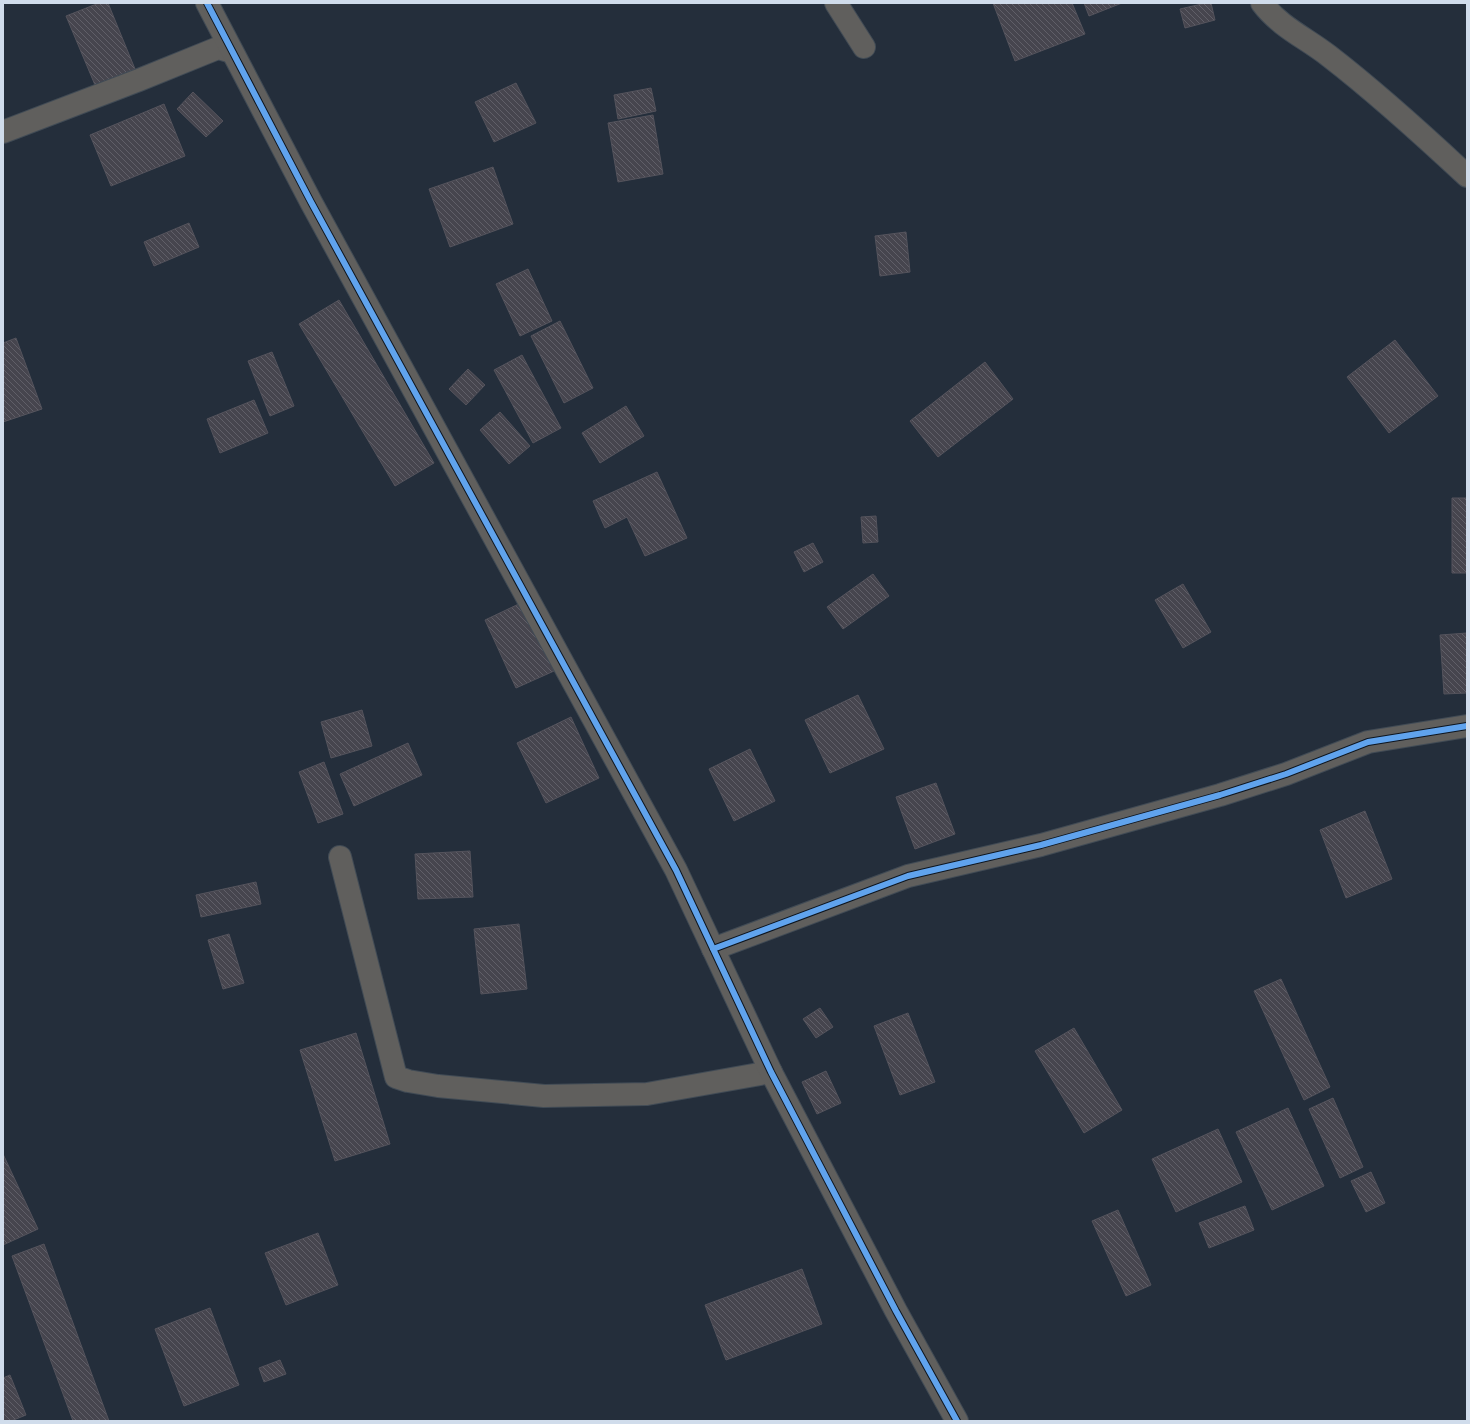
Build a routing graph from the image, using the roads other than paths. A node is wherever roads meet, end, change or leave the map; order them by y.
1 (206, 3) edge
2 (836, 3) edge
3 (1262, 3) edge
4 (864, 48) dead end
5 (232, 52) junction
6 (3, 132) edge
7 (1467, 176) edge
8 (1467, 726) edge
9 (340, 857) dead end
10 (713, 948) junction
11 (771, 1072) junction
12 (957, 1421) edge

1 - 5 street
2 - 4 street
3 - 7 street
5 - 6 street
5 - 10 street
8 - 10 street
9 - 11 street
10 - 11 street
11 - 12 street

